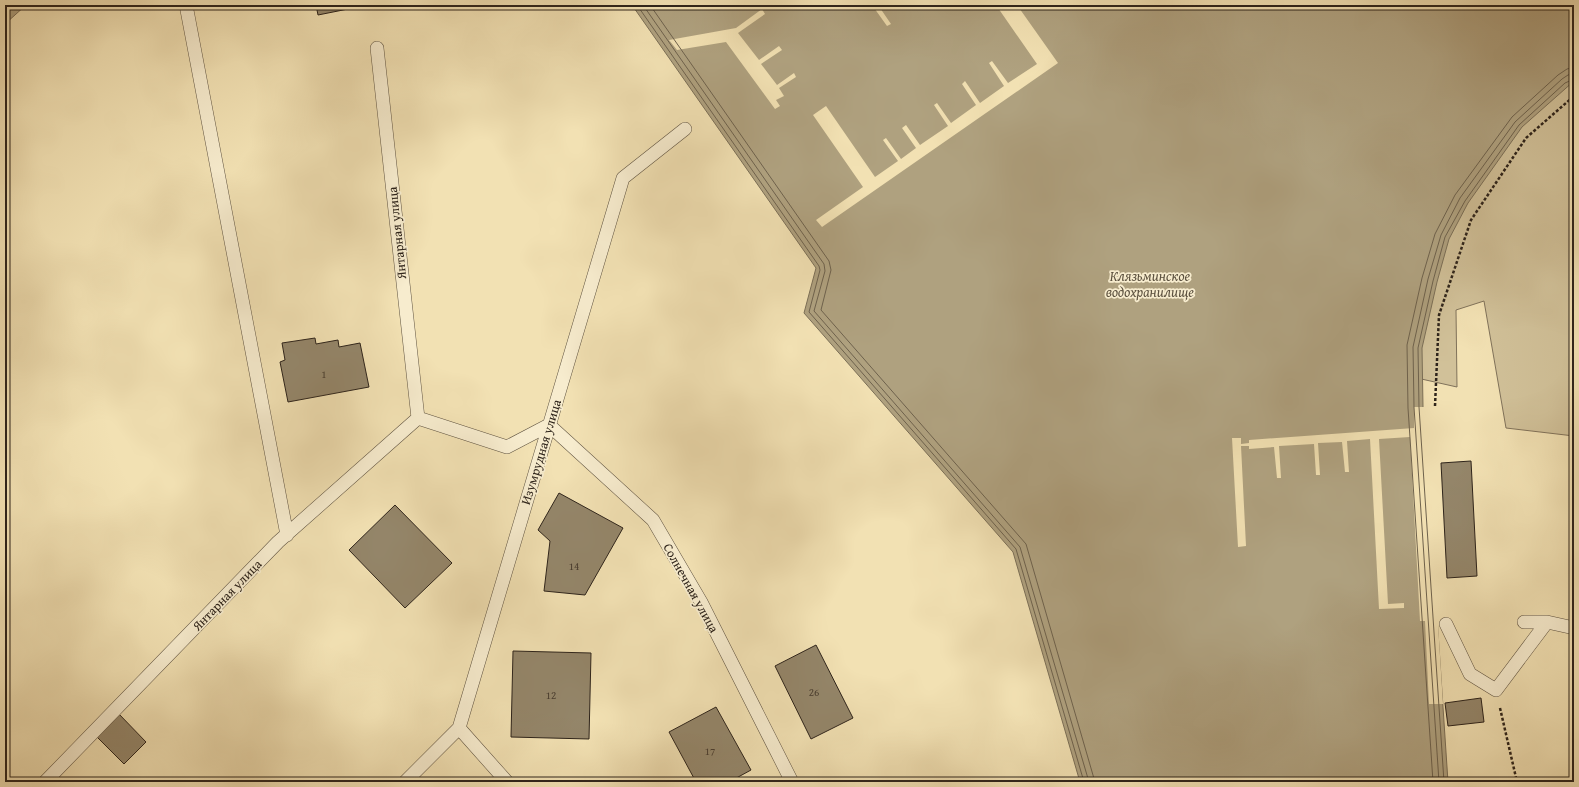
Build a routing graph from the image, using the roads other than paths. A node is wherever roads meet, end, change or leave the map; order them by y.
1 (186, 5) edge
2 (377, 48) dead end
3 (685, 128) dead end
4 (418, 418) junction
5 (549, 425) junction
6 (286, 536) junction
7 (1524, 622) dead end
8 (1547, 622) junction
9 (1446, 624) dead end
10 (1574, 628) edge
11 (459, 728) junction
12 (45, 782) edge
13 (405, 782) edge
14 (507, 782) edge
15 (792, 782) edge

1 - 6 lane
2 - 4 lane, Янтарная улица
3 - 5 lane, Изумрудная улица
4 - 5 lane
4 - 6 lane, Янтарная улица
5 - 11 lane, Изумрудная улица
5 - 15 lane, Солнечная улица
6 - 12 lane, Янтарная улица
7 - 8 lane
8 - 9 lane
8 - 10 lane
11 - 13 lane, Изумрудная улица
11 - 14 lane

